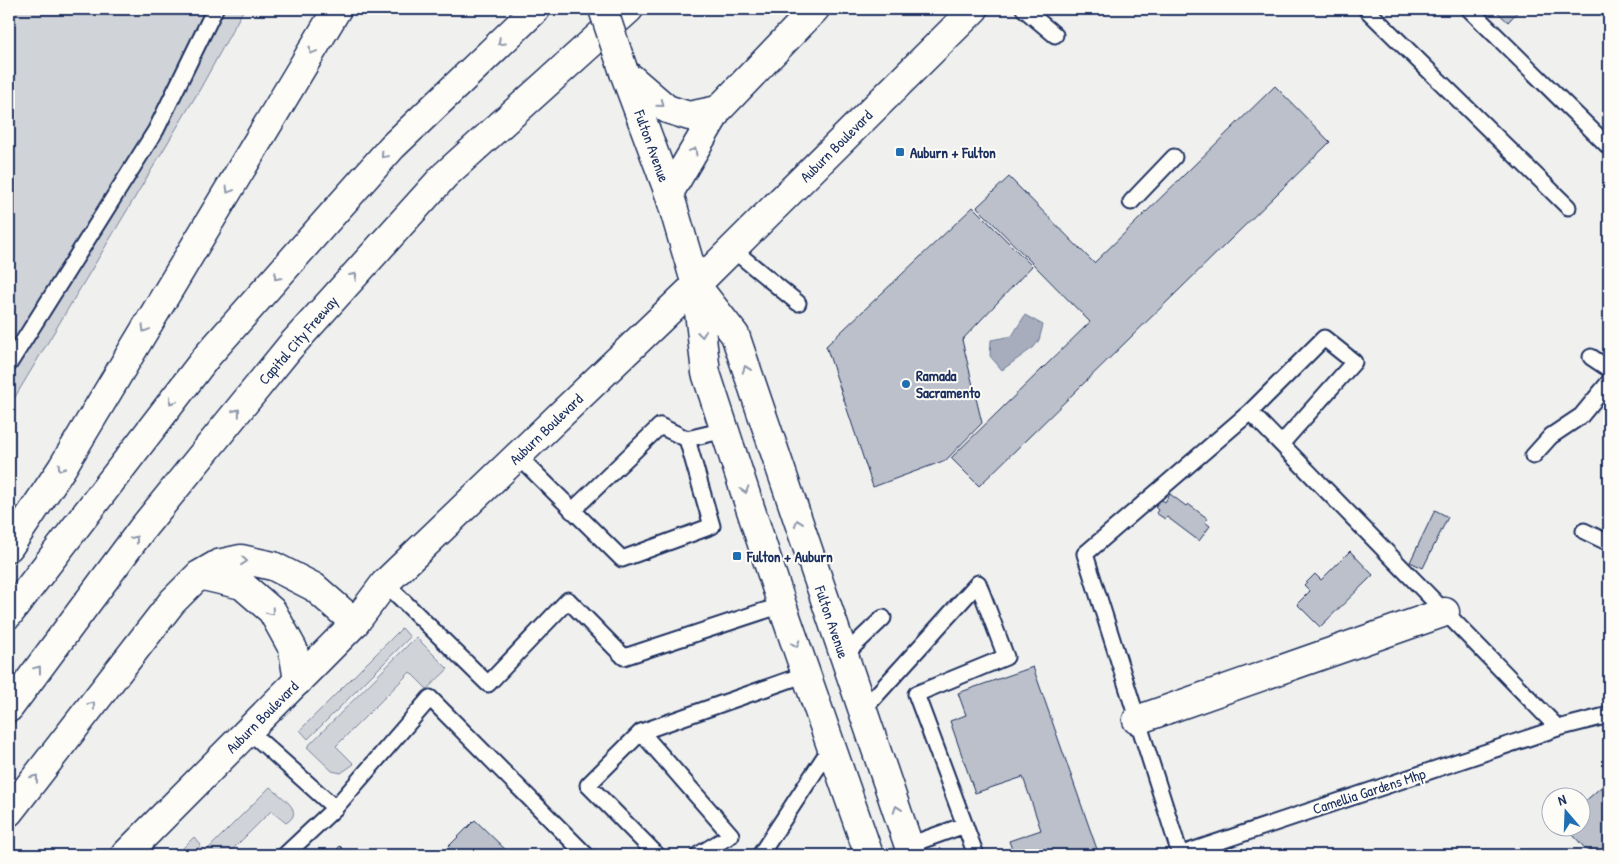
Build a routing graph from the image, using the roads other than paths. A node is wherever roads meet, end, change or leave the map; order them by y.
1 (215, 9) edge
2 (337, 9) edge
3 (536, 9) edge
4 (603, 9) edge
5 (629, 9) edge
6 (815, 9) edge
7 (974, 9) edge
8 (1024, 9) edge
9 (1366, 9) edge
10 (1469, 9) edge
11 (1055, 35) dead end
12 (624, 72) junction
13 (718, 110) junction
14 (1609, 148) edge
15 (1174, 158) dead end
16 (669, 193) junction
17 (1131, 202) dead end
18 (1568, 207) dead end
19 (732, 250) junction
20 (696, 285) junction
21 (798, 303) dead end
22 (1592, 357) dead end
23 (9, 364) edge
24 (1609, 369) edge
25 (1609, 382) edge
26 (1250, 412) junction
27 (725, 430) junction
28 (687, 439) junction
29 (1282, 443) junction
30 (518, 456) junction
31 (1533, 456) dead end
32 (572, 510) junction
33 (1584, 531) dead end
34 (1609, 543) edge
35 (9, 547) edge
36 (199, 575) junction
37 (385, 583) junction
38 (782, 605) junction
39 (1445, 612) junction
40 (9, 614) edge
41 (883, 618) dead end
42 (355, 623) junction
43 (843, 656) junction
44 (806, 674) junction
45 (298, 681) junction
46 (9, 708) edge
47 (862, 711) junction
48 (1609, 716) edge
49 (1137, 720) junction
50 (1558, 728) junction
51 (248, 731) junction
52 (641, 732) junction
53 (831, 747) junction
54 (334, 808) junction
55 (9, 812) edge
56 (965, 825) junction
57 (911, 850) edge
58 (125, 855) edge
59 (285, 855) edge
60 (586, 855) edge
61 (657, 855) edge
62 (698, 855) edge
63 (760, 855) edge
64 (869, 855) edge
65 (976, 855) edge
66 (1179, 855) edge

1 - 23 lane
2 -> 35 main road
3 -> 40 main road
4 - 12 main road, Fulton Avenue, bridge
46 -> 5 main road, Capital City Freeway
6 - 13 main road
7 - 19 main road, Auburn Boulevard
8 - 11 lane
9 - 18 lane
10 - 14 lane
12 -> 13 main road
12 - 16 main road, Fulton Avenue
16 -> 13 main road
15 - 17 lane
16 - 20 main road, Fulton Avenue
19 - 20 main road, Auburn Boulevard
19 - 21 lane
20 -> 27 main road, Fulton Avenue
20 - 30 main road, Auburn Boulevard
43 -> 20 main road, Fulton Avenue
22 - 24 lane
25 - 31 lane
26 - 29 lane
26 - 29 lane, Camellia Gardens Mhp
26 - 49 lane, Camellia Gardens Mhp
27 - 28 lane
27 -> 38 main road, Fulton Avenue
28 - 32 lane
28 - 32 lane
29 - 39 lane
30 - 32 lane
30 - 37 main road, Auburn Boulevard
33 - 34 lane
36 -> 42 main road
36 -> 45 main road
55 -> 36 main road
37 - 38 lane
37 - 42 main road, Auburn Boulevard
38 -> 44 main road, Fulton Avenue
39 - 49 main road
39 - 50 lane
41 - 43 lane
42 - 45 main road, Auburn Boulevard
43 - 47 main road, Fulton Avenue
44 - 52 lane
44 - 53 main road, Fulton Avenue
45 - 51 main road, Auburn Boulevard
47 - 56 lane
57 -> 47 main road, Fulton Avenue
48 - 50 lane, Camellia Gardens Mhp
49 - 66 lane, Camellia Gardens Mhp
50 - 66 lane, Camellia Gardens Mhp
51 - 54 lane
51 - 58 main road, Auburn Boulevard
52 - 61 lane
52 - 62 lane
53 - 63 lane
53 - 64 main road, Fulton Avenue
54 - 59 lane
54 - 60 lane
56 - 57 lane
56 - 65 lane

